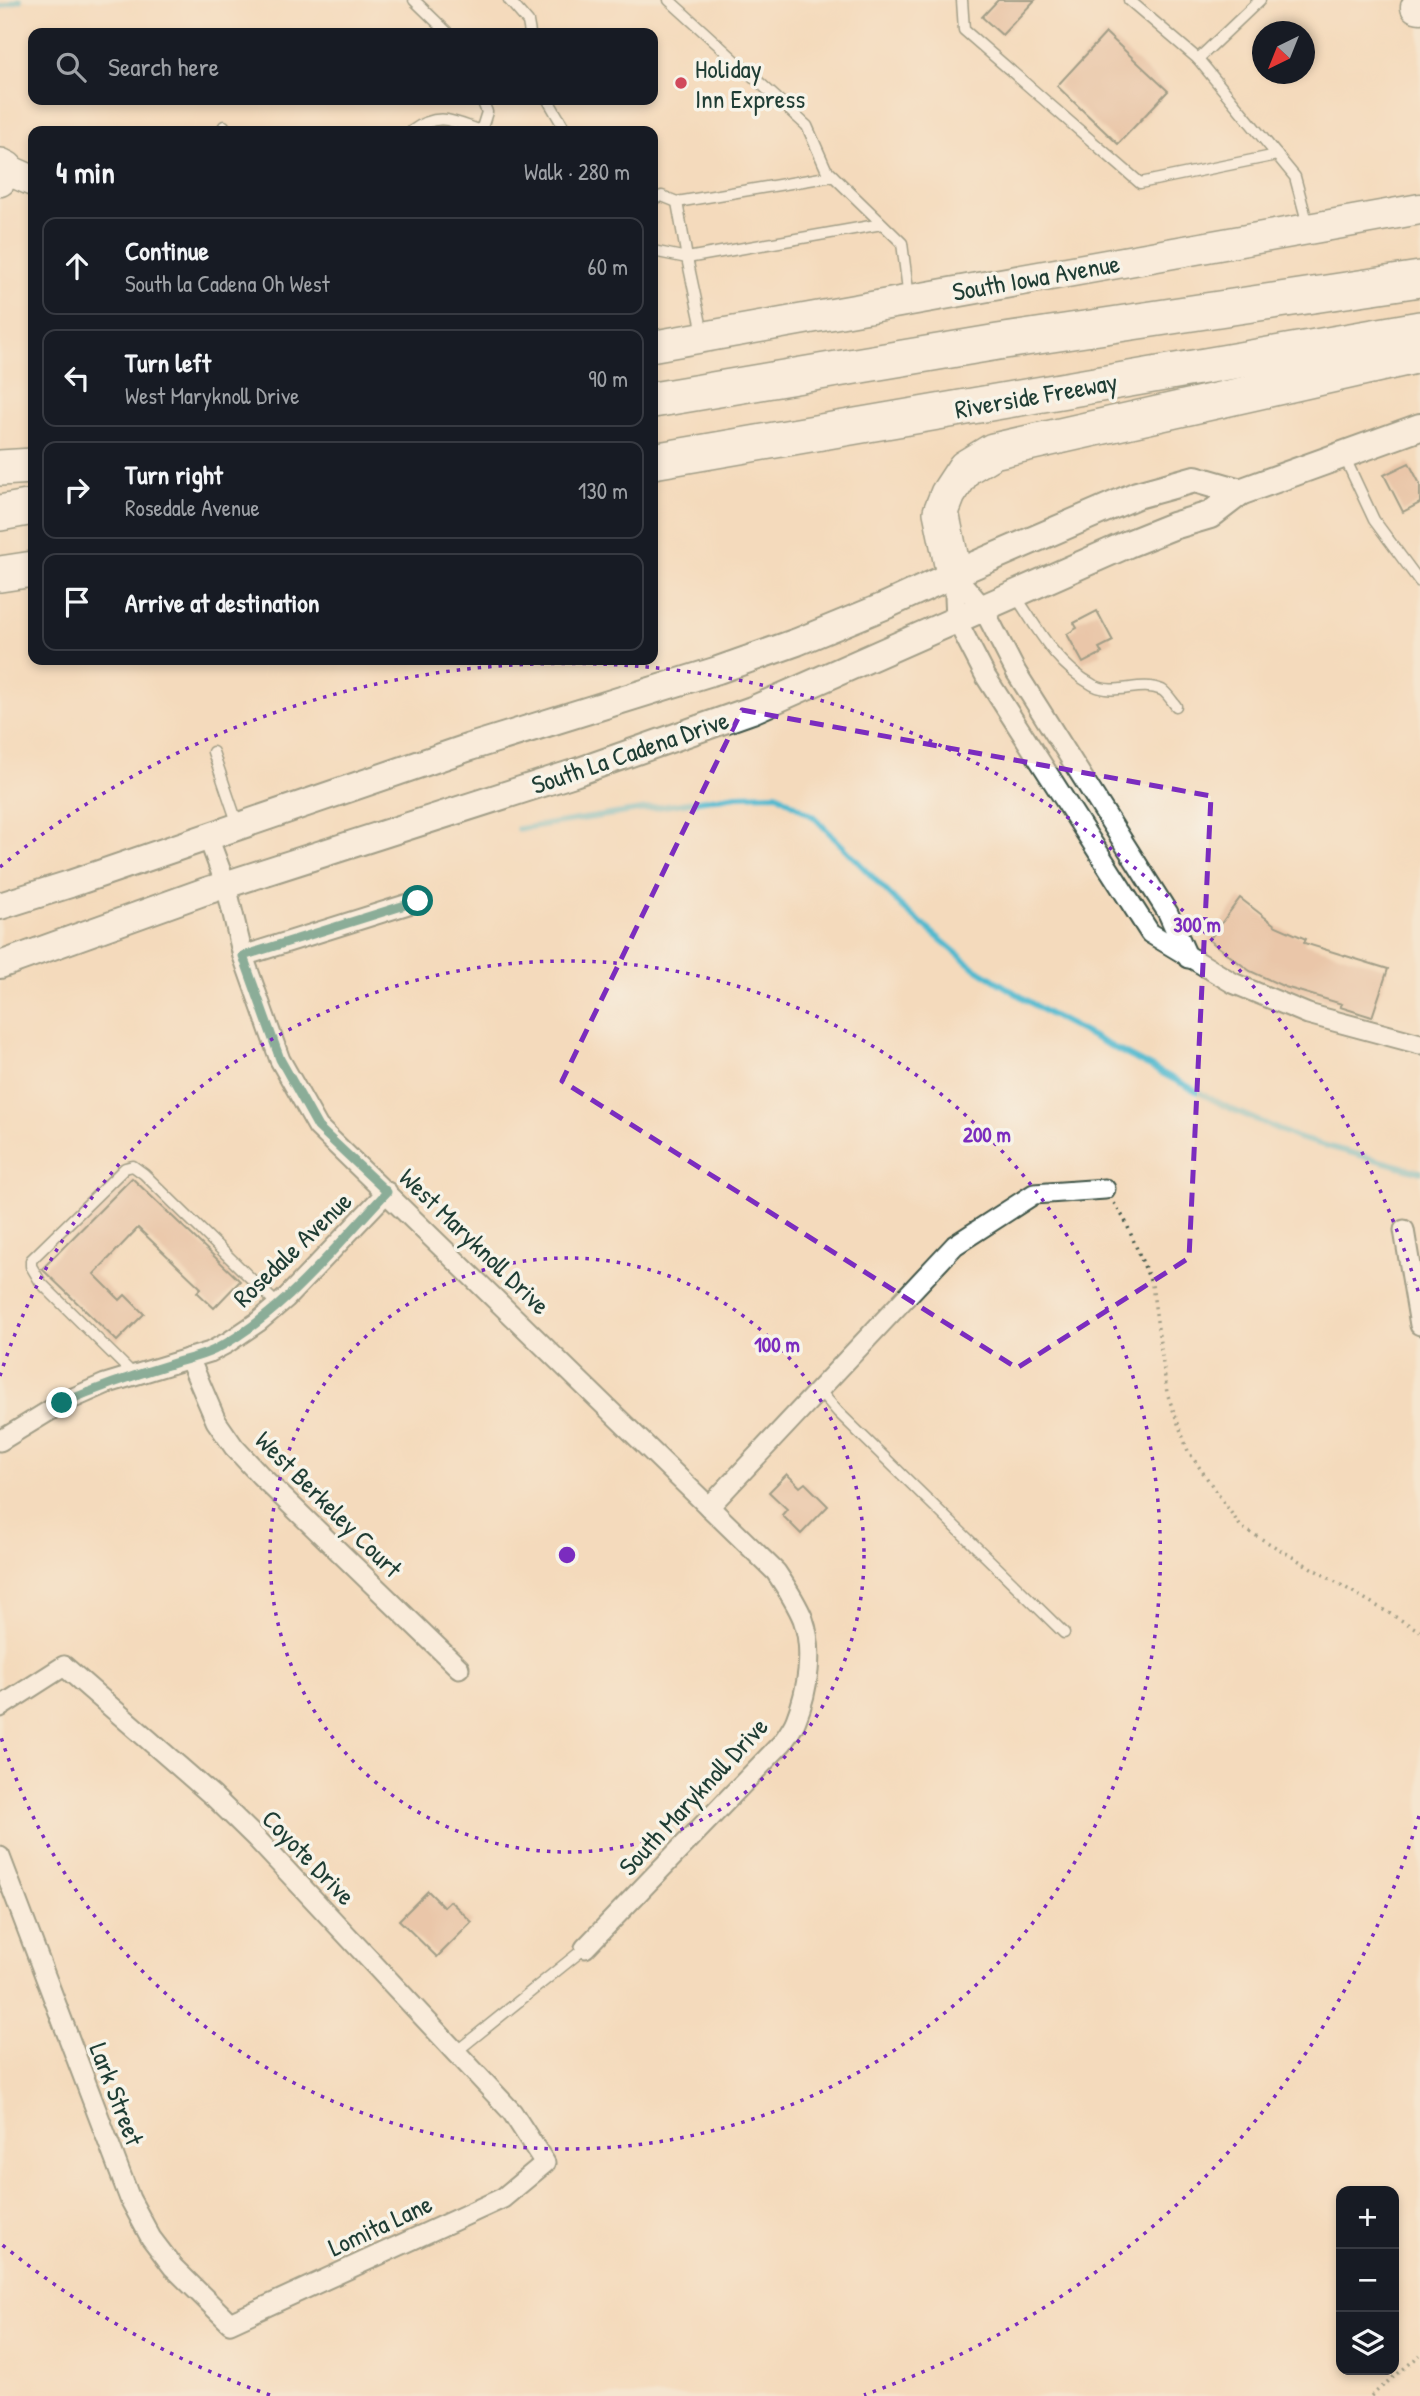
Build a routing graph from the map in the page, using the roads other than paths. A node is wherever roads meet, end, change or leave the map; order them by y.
1 (414, 0) edge
2 (509, 0) edge
3 (669, 0) edge
4 (962, 0) edge
5 (1129, 0) edge
6 (1260, 0) edge
7 (444, 28) edge
8 (529, 28) edge
9 (1198, 59) junction
10 (484, 105) edge
11 (551, 105) edge
12 (419, 126) edge
13 (467, 126) edge
14 (483, 126) edge
15 (563, 126) edge
16 (1277, 155) junction
17 (833, 176) junction
18 (658, 197) edge
19 (677, 202) junction
20 (1420, 209) edge
21 (882, 224) junction
22 (1309, 228) junction
23 (658, 252) edge
24 (687, 258) junction
25 (1420, 279) edge
26 (910, 300) junction
27 (1420, 329) edge
28 (704, 337) junction
29 (658, 345) edge
30 (1420, 355) edge
31 (658, 399) edge
32 (1420, 427) edge
33 (1344, 455) junction
34 (658, 460) edge
35 (28, 466) edge
36 (0, 468) edge
37 (1240, 492) junction
38 (28, 508) edge
39 (0, 513) edge
40 (28, 570) edge
41 (0, 574) edge
42 (954, 574) junction
43 (1420, 582) edge
44 (1015, 595) junction
45 (983, 608) junction
46 (956, 620) junction
47 (1176, 706) dead end
48 (213, 752) dead end
49 (238, 826) junction
50 (208, 837) junction
51 (226, 885) junction
52 (418, 901) dead end
53 (0, 906) edge
54 (243, 956) junction
55 (1188, 958) junction
56 (0, 965) edge
57 (1420, 1044) edge
58 (1105, 1189) road end
59 (387, 1192) junction
60 (1404, 1230) dead end
61 (1418, 1298) edge
62 (278, 1305) junction
63 (1420, 1325) edge
64 (189, 1358) junction
65 (134, 1375) junction
66 (819, 1390) junction
67 (0, 1441) edge
68 (709, 1507) junction
69 (803, 1620) joint
70 (1064, 1633) dead end
71 (459, 1668) dead end
72 (0, 1707) edge
73 (0, 1857) edge
74 (585, 1948) joint
75 (457, 2051) junction
76 (545, 2162) joint
77 (230, 2323) joint

1 - 7 lane
2 - 8 lane
3 - 17 lane
4 - 16 lane
5 - 9 lane
6 - 9 lane
9 - 16 lane
10 - 14 lane
11 - 15 lane
12 - 13 lane
16 - 22 lane
17 - 19 lane
17 - 21 lane
18 - 19 lane
19 - 24 lane
20 - 22 main road, South Iowa Avenue
21 - 24 lane
21 - 26 lane
22 - 26 main road, South Iowa Avenue
23 - 24 lane
24 - 28 lane
25 - 31 highway
26 - 28 main road, South Iowa Avenue
27 - 34 highway, Riverside Freeway
28 - 29 main road, South Iowa Avenue
30 - 42 highway
32 - 33 main road, South La Cadena Drive
33 - 37 main road, South La Cadena Drive
33 - 43 lane
35 - 36 highway
37 - 42 main road, South La Cadena Drive
37 - 44 main road, South La Cadena Drive
38 - 39 highway
40 - 41 highway
42 - 45 street
42 - 46 street
42 - 49 main road, South La Cadena Drive
44 - 45 main road, South La Cadena Drive
44 - 47 lane
45 - 46 main road, South La Cadena Drive
45 - 55 street
46 - 51 main road, South La Cadena Drive
46 - 55 street
48 - 49 lane
49 - 50 main road, South La Cadena Drive
50 - 51 street, West Maryknoll Drive
50 - 53 main road, South La Cadena Drive
51 - 54 street, West Maryknoll Drive
51 - 56 main road, South La Cadena Drive
52 - 54 street
54 - 59 street, West Maryknoll Drive
55 - 57 street
58 - 66 street
59 - 62 street, Rosedale Avenue
59 - 68 street, West Maryknoll Drive
60 - 61 street
61 - 63 street
62 - 64 street, Rosedale Avenue
62 - 65 lane
64 - 65 street, Rosedale Avenue
64 - 71 street, West Berkeley Court
65 - 67 street, Rosedale Avenue
66 - 68 street
66 - 70 lane
68 - 69 street, West Maryknoll Drive
69 - 74 street, South Maryknoll Drive
72 - 75 street, Coyote Drive
73 - 77 street, Lark Street
74 - 75 lane
75 - 76 street, Coyote Drive
76 - 77 street, Lomita Lane

